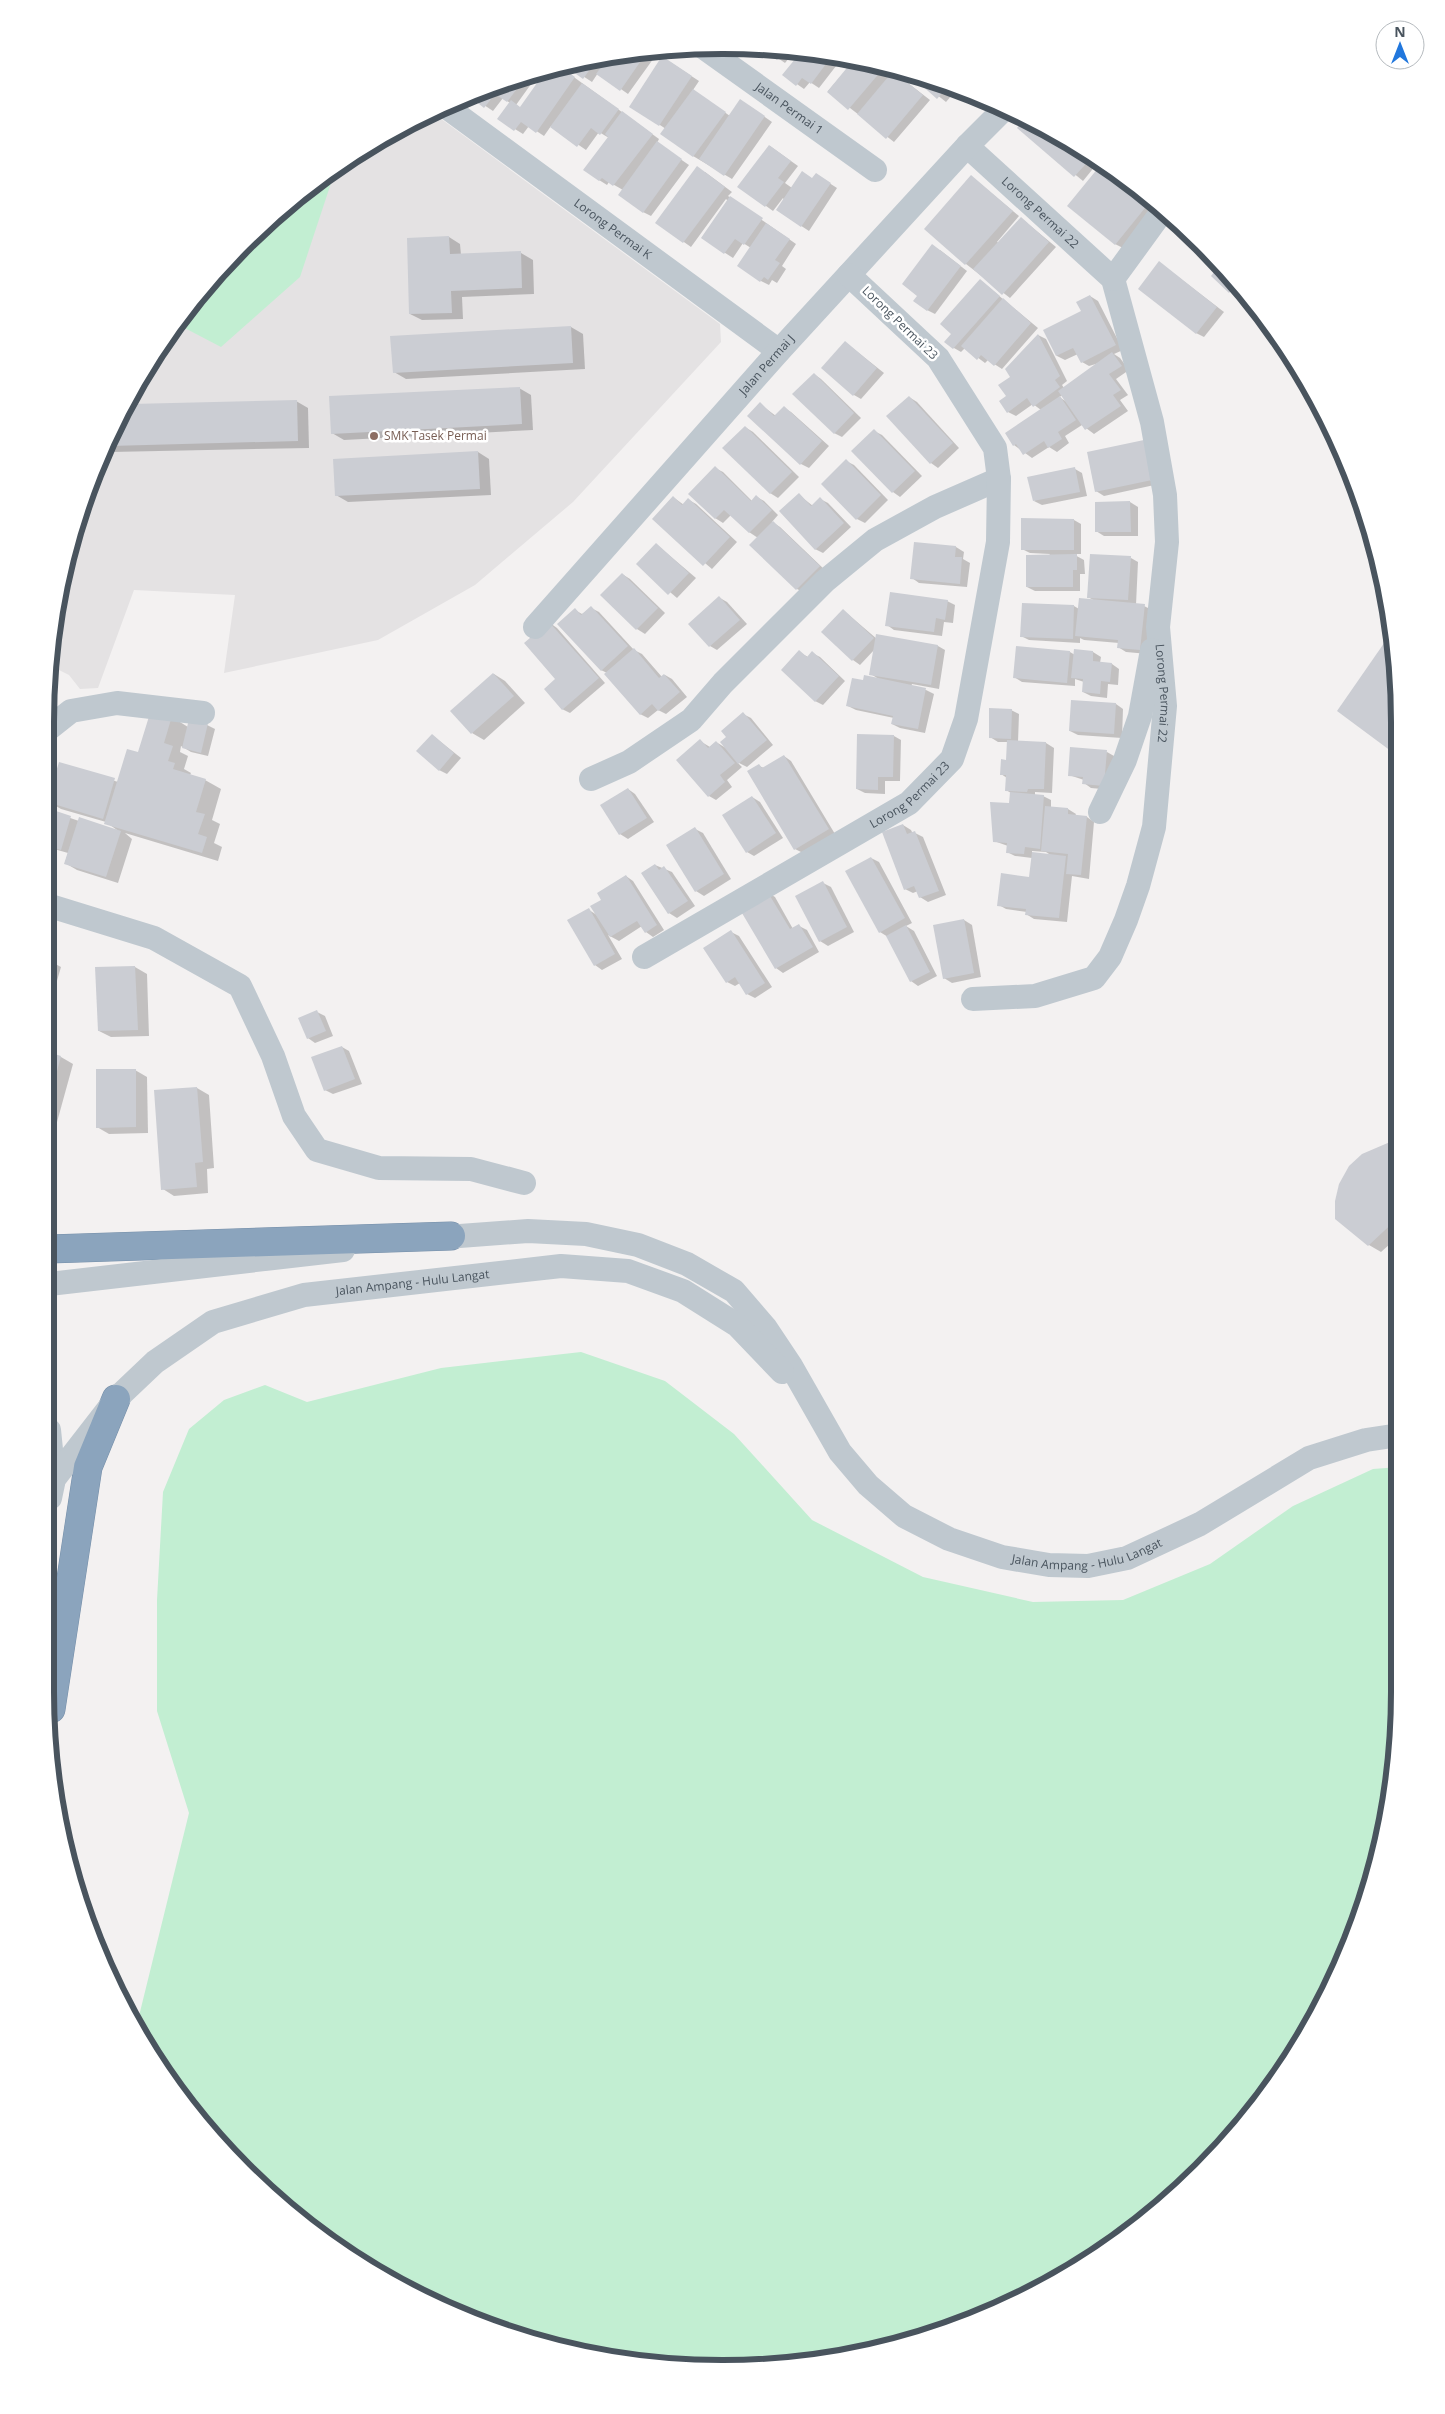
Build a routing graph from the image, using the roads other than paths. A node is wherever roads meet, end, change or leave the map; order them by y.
1 (713, 54) edge
2 (453, 111) edge
3 (999, 114) edge
4 (967, 146) junction
5 (876, 170) dead end
6 (1159, 216) edge
7 (849, 275) junction
8 (1113, 279) junction
9 (779, 352) junction
10 (999, 479) junction
11 (1158, 626) junction
12 (535, 627) dead end
13 (203, 713) dead end
14 (54, 724) edge
15 (591, 779) dead end
16 (1100, 812) dead end
17 (54, 907) edge
18 (644, 956) dead end
19 (973, 999) dead end
20 (524, 1183) dead end
21 (451, 1236) junction
22 (54, 1249) edge
23 (54, 1283) edge
24 (116, 1399) junction
25 (812, 1404) junction
26 (1391, 1436) edge
27 (54, 1485) edge
28 (54, 1683) edge

1 - 5 street, Jalan Permai 1
2 - 9 street, Lorong Permai K
3 - 4 street, Jalan Permai J
4 - 7 street, Jalan Permai J
4 - 8 street, Lorong Permai 22
6 - 8 street
7 - 9 street, Jalan Permai J
7 - 10 street, Lorong Permai 23
8 - 11 street, Lorong Permai 22
9 - 12 street, Jalan Permai J
10 - 15 street
10 - 18 street, Lorong Permai 23
11 - 16 street
11 - 19 street, Lorong Permai 22
13 - 14 street
17 - 20 street
21 - 22 highway
21 - 23 street, Jalan Ampang - Hulu Langat
21 - 25 street, Jalan Ampang - Hulu Langat
24 - 25 street, Jalan Ampang - Hulu Langat
24 - 27 street, Jalan Ampang - Hulu Langat
24 - 28 highway
25 - 26 street, Jalan Ampang - Hulu Langat

